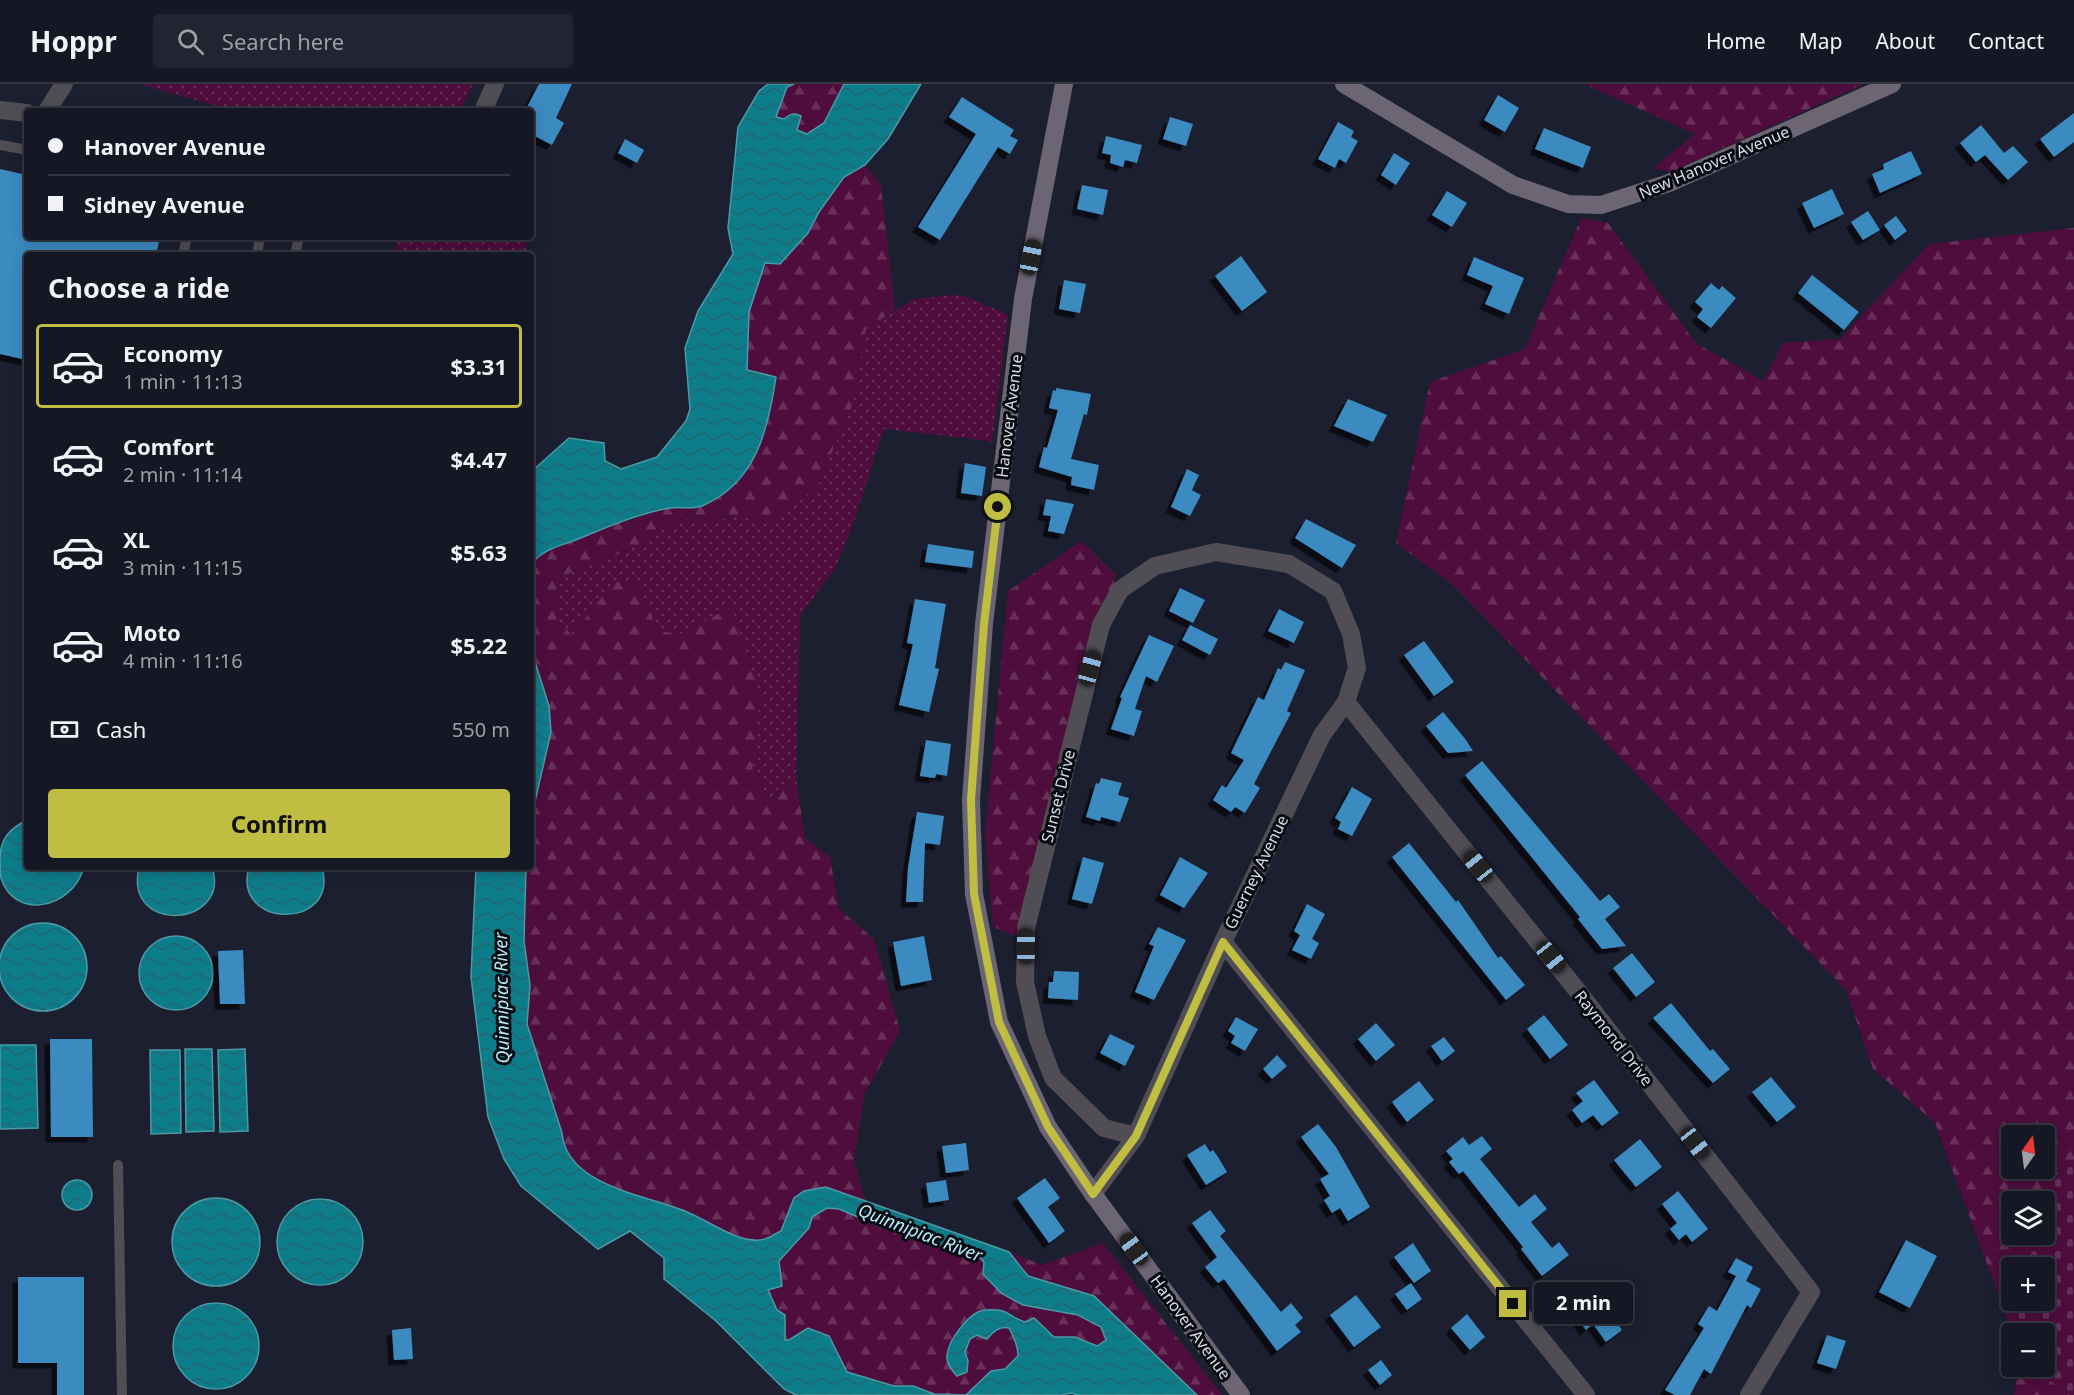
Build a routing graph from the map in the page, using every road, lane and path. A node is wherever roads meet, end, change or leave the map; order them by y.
1 (495, 84) edge
2 (1064, 84) edge
3 (1344, 84) edge
4 (1892, 84) edge
5 (61, 89) edge
6 (49, 108) edge
7 (484, 108) edge
8 (0, 110) edge
9 (24, 113) edge
10 (0, 145) edge
11 (24, 149) edge
12 (1289, 564) joint
13 (1346, 702) junction
14 (1223, 942) junction
15 (1136, 1136) junction
16 (118, 1165) dead end
17 (1093, 1194) junction
18 (122, 1395) edge
19 (1241, 1395) edge
20 (1586, 1395) edge
21 (1749, 1395) edge

1 - 7 street
2 - 17 main road, Hanover Avenue
3 - 4 main road, New Hanover Avenue
5 - 6 street
8 - 9 street
10 - 11 lane
12 - 13 street, Guerney Avenue
12 - 15 street, Sunset Drive
13 - 14 street, Guerney Avenue
13 - 21 street, Raymond Drive
14 - 15 street, Guerney Avenue
14 - 20 street
15 - 17 street, Guerney Avenue
16 - 18 lane
17 - 19 main road, Hanover Avenue

